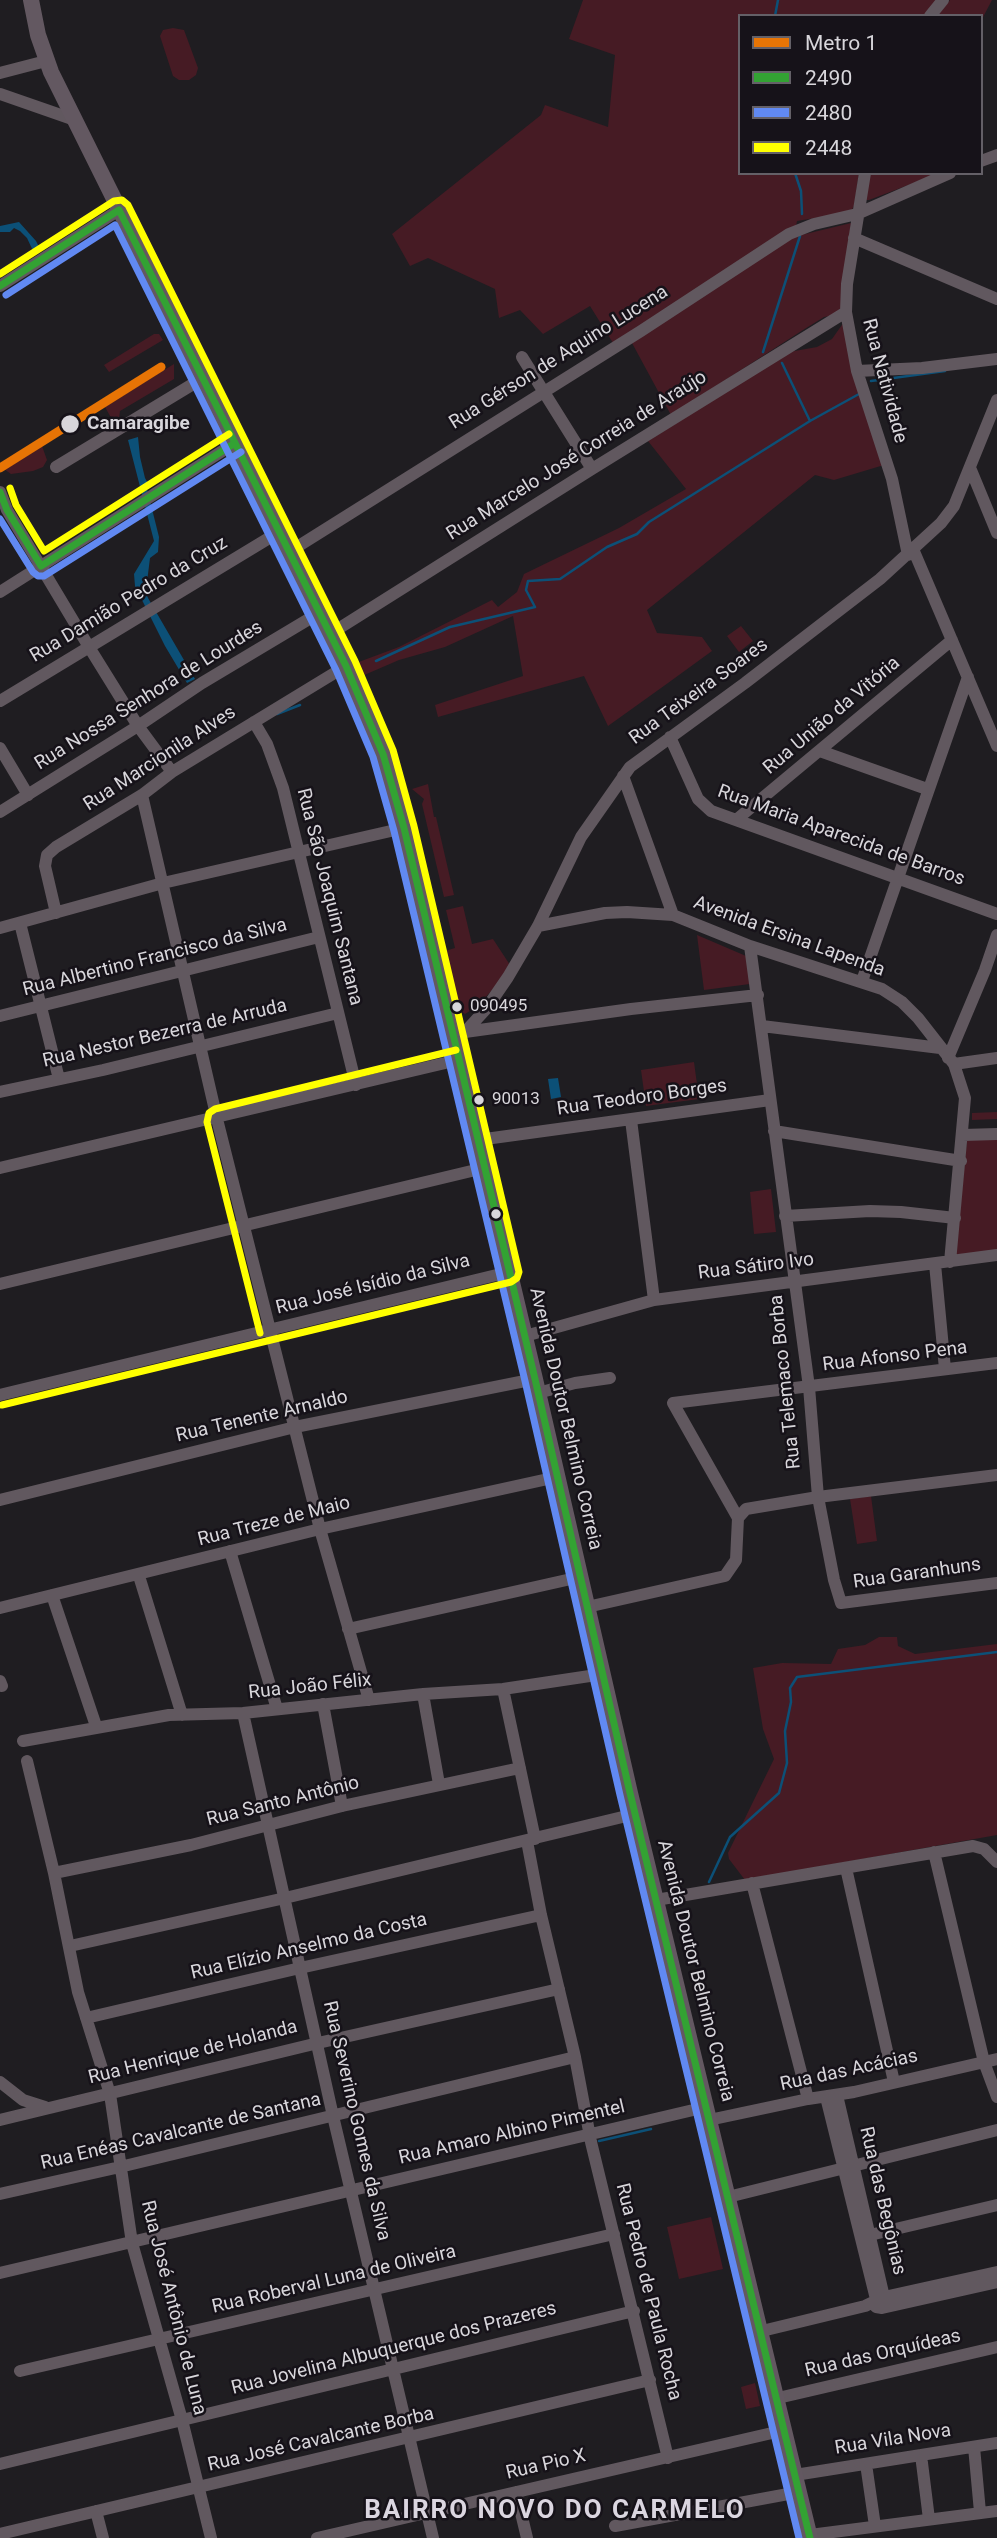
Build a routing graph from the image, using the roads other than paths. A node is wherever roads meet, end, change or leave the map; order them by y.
1 (943, 0) edge
2 (33, 1) edge
3 (932, 14) edge
4 (46, 61) junction
5 (0, 73) edge
6 (0, 94) edge
7 (75, 120) junction
8 (865, 175) edge
9 (945, 175) edge
10 (119, 209) junction
11 (857, 214) junction
12 (854, 238) junction
13 (0, 286) edge
14 (997, 299) edge
15 (846, 312) junction
16 (522, 357) dead end
17 (997, 359) edge
18 (858, 371) junction
19 (203, 378) junction
20 (543, 392) junction
21 (996, 403) edge
22 (235, 443) junction
23 (55, 467) dead end
24 (592, 469) junction
25 (971, 470) junction
26 (1, 499) edge
27 (279, 533) junction
28 (997, 533) edge
29 (289, 552) junction
30 (910, 552) junction
31 (41, 566) junction
32 (0, 592) edge
33 (319, 613) junction
34 (330, 634) junction
35 (952, 640) junction
36 (89, 647) junction
37 (346, 666) junction
38 (968, 677) junction
39 (0, 701) edge
40 (254, 722) junction
41 (138, 726) junction
42 (670, 737) junction
43 (997, 746) edge
44 (0, 748) edge
45 (820, 751) junction
46 (172, 772) junction
47 (623, 776) junction
48 (927, 789) junction
49 (28, 795) junction
50 (142, 795) junction
51 (0, 811) edge
52 (736, 820) junction
53 (404, 828) junction
54 (300, 853) junction
55 (898, 879) junction
56 (163, 883) junction
57 (56, 913) junction
58 (997, 914) edge
59 (673, 915) junction
60 (20, 923) junction
61 (538, 926) junction
62 (0, 928) edge
63 (997, 935) edge
64 (319, 937) junction
65 (750, 946) junction
66 (183, 970) junction
67 (862, 981) junction
68 (758, 995) junction
69 (40, 1006) junction
70 (338, 1013) junction
71 (0, 1016) edge
72 (762, 1026) junction
73 (459, 1034) junction
74 (201, 1046) junction
75 (947, 1057) junction
76 (997, 1058) edge
77 (458, 1060) junction
78 (59, 1079) junction
79 (356, 1086) junction
80 (0, 1092) edge
81 (770, 1100) junction
82 (217, 1119) junction
83 (631, 1120) junction
84 (774, 1131) junction
85 (997, 1134) edge
86 (963, 1135) junction
87 (478, 1140) junction
88 (961, 1161) junction
89 (0, 1168) edge
90 (484, 1168) junction
91 (785, 1216) junction
92 (955, 1218) junction
93 (243, 1224) junction
94 (997, 1255) edge
95 (950, 1262) junction
96 (935, 1264) junction
97 (509, 1272) junction
98 (794, 1281) junction
99 (0, 1284) edge
100 (654, 1300) junction
101 (270, 1330) junction
102 (525, 1336) junction
103 (997, 1363) edge
104 (945, 1369) junction
105 (610, 1378) dead end
106 (537, 1386) junction
107 (809, 1387) junction
108 (0, 1395) edge
109 (295, 1427) junction
110 (997, 1475) edge
111 (557, 1476) junction
112 (818, 1497) junction
113 (0, 1500) edge
114 (738, 1518) junction
115 (320, 1529) junction
116 (230, 1551) junction
117 (139, 1576) junction
118 (580, 1577) junction
119 (997, 1583) edge
120 (52, 1595) junction
121 (841, 1603) joint
122 (587, 1607) junction
123 (0, 1608) edge
124 (348, 1629) junction
125 (603, 1674) junction
126 (503, 1689) junction
127 (423, 1694) junction
128 (369, 1700) junction
129 (323, 1704) junction
130 (277, 1709) junction
131 (243, 1713) junction
132 (182, 1715) junction
133 (96, 1726) junction
134 (23, 1741) dead end
135 (27, 1760) dead end
136 (520, 1768) junction
137 (439, 1784) junction
138 (342, 1806) junction
139 (635, 1814) junction
140 (267, 1826) junction
141 (531, 1840) junction
142 (934, 1852) junction
143 (997, 1862) edge
144 (846, 1868) junction
145 (54, 1873) junction
146 (752, 1883) junction
147 (285, 1898) junction
148 (656, 1900) junction
149 (541, 1915) junction
150 (70, 1945) junction
151 (300, 1968) junction
152 (559, 1989) junction
153 (86, 2018) junction
154 (318, 2043) junction
155 (575, 2057) junction
156 (997, 2059) edge
157 (984, 2062) junction
158 (0, 2082) edge
159 (894, 2082) junction
160 (110, 2094) junction
161 (831, 2096) junction
162 (997, 2097) edge
163 (808, 2099) junction
164 (47, 2108) junction
165 (707, 2113) junction
166 (333, 2116) junction
167 (0, 2120) edge
168 (997, 2130) edge
169 (589, 2135) junction
170 (120, 2167) junction
171 (849, 2167) junction
172 (352, 2190) junction
173 (0, 2194) edge
174 (728, 2197) junction
175 (997, 2205) edge
176 (614, 2234) junction
177 (870, 2235) junction
178 (132, 2243) junction
179 (997, 2272) edge
180 (0, 2273) edge
181 (997, 2282) edge
182 (375, 2291) junction
183 (877, 2303) junction
184 (634, 2311) junction
185 (762, 2331) junction
186 (158, 2340) junction
187 (997, 2347) edge
188 (393, 2368) junction
189 (20, 2371) dead end
190 (650, 2380) junction
191 (778, 2398) junction
192 (182, 2420) junction
193 (785, 2430) junction
194 (410, 2438) junction
195 (997, 2442) edge
196 (974, 2447) junction
197 (921, 2455) junction
198 (668, 2458) junction
199 (0, 2464) edge
200 (866, 2464) junction
201 (796, 2475) junction
202 (199, 2489) junction
203 (516, 2492) junction
204 (799, 2492) junction
205 (96, 2511) junction
206 (997, 2511) edge
207 (980, 2512) junction
208 (428, 2513) junction
209 (929, 2519) junction
210 (615, 2526) dead end
211 (875, 2526) junction
212 (0, 2534) edge
213 (353, 2534) edge
214 (810, 2536) edge
215 (103, 2538) edge
216 (211, 2538) edge
217 (317, 2538) edge
218 (433, 2538) edge
219 (527, 2538) edge

1 - 3 street
2 - 4 main road, Avenida Doutor Belmino Correia
4 - 5 street
4 - 7 main road, Avenida Doutor Belmino Correia
6 - 7 street
7 - 10 main road, Avenida Doutor Belmino Correia
8 - 11 street, Rua Natividade
9 - 11 street, Rua Gérson de Aquino Lucena
10 - 13 street
10 - 19 main road, Avenida Doutor Belmino Correia
11 - 12 street, Rua Natividade
11 - 20 street, Rua Gérson de Aquino Lucena
12 - 14 street
12 - 15 street, Rua Natividade
15 - 18 street, Rua Natividade
15 - 24 street, Rua Marcelo José Correia de Araújo
16 - 20 street
17 - 18 street
18 - 30 street, Rua Natividade
19 - 22 main road, Avenida Doutor Belmino Correia
19 - 23 street
20 - 24 street
20 - 29 street, Rua Gérson de Aquino Lucena
21 - 25 street, Rua Teixeira Soares
22 - 27 main road, Avenida Doutor Belmino Correia
22 - 31 street
24 - 34 street, Rua Marcelo José Correia de Araújo
25 - 28 street
25 - 30 street, Rua Teixeira Soares
26 - 31 street
27 - 29 main road, Avenida Doutor Belmino Correia
27 - 36 street, Rua Damião Pedro da Cruz
29 - 33 main road, Avenida Doutor Belmino Correia
30 - 35 street, Rua Natividade
30 - 42 street, Rua Teixeira Soares
31 - 32 street
31 - 36 street
33 - 34 main road, Avenida Doutor Belmino Correia
33 - 41 street, Rua Nossa Senhora de Lourdes
34 - 37 main road, Avenida Doutor Belmino Correia
35 - 38 street, Rua Natividade
35 - 45 street, Rua União da Vitória
36 - 39 street, Rua Damião Pedro da Cruz
36 - 41 street
37 - 40 street, Rua Marcionila Alves
37 - 53 main road, Avenida Doutor Belmino Correia
38 - 43 street, Rua Natividade
38 - 48 street
40 - 46 street, Rua Marcionila Alves
40 - 54 street, Rua São Joaquim Santana
41 - 46 street
41 - 49 street, Rua Nossa Senhora de Lourdes
42 - 47 street, Rua Teixeira Soares
42 - 52 street, Rua Maria Aparecida de Barros
44 - 49 street
45 - 48 street
45 - 52 street, Rua União da Vitória
46 - 50 street, Rua Marcionila Alves
47 - 59 street
47 - 61 street, Rua Teixeira Soares
48 - 55 street
49 - 51 street, Rua Nossa Senhora de Lourdes
50 - 56 street
50 - 57 street, Rua Marcionila Alves
52 - 55 street, Rua Maria Aparecida de Barros
53 - 54 street
53 - 73 main road, Avenida Doutor Belmino Correia
54 - 56 street
54 - 64 street, Rua São Joaquim Santana
55 - 58 street, Rua Maria Aparecida de Barros
55 - 67 street
56 - 57 street
56 - 66 street
57 - 60 street
59 - 61 street, Avenida Ersina Lapenda
59 - 65 street, Avenida Ersina Lapenda
60 - 62 street
60 - 69 street
61 - 73 street, Rua Teixeira Soares
63 - 75 street
64 - 66 street, Rua Albertino Francisco da Silva
64 - 70 street, Rua São Joaquim Santana
65 - 67 street, Avenida Ersina Lapenda
65 - 68 street, Rua Telemaco Borba
66 - 69 street, Rua Albertino Francisco da Silva
66 - 74 street
67 - 75 street, Avenida Ersina Lapenda
68 - 72 street, Rua Telemaco Borba
68 - 73 street
69 - 71 street, Rua Albertino Francisco da Silva
69 - 78 street
70 - 74 street, Rua Nestor Bezerra de Arruda
70 - 79 street, Rua São Joaquim Santana
72 - 75 street
72 - 81 street, Rua Telemaco Borba
73 - 77 main road, Avenida Doutor Belmino Correia
74 - 78 street, Rua Nestor Bezerra de Arruda
74 - 82 street
75 - 76 street
75 - 86 street, Avenida Ersina Lapenda
77 - 79 street
77 - 87 main road, Avenida Doutor Belmino Correia
78 - 80 street, Rua Nestor Bezerra de Arruda
79 - 82 street
81 - 83 street, Rua Teodoro Borges
81 - 84 street, Rua Telemaco Borba
82 - 89 street
82 - 93 street
83 - 87 street, Rua Teodoro Borges
83 - 100 street
84 - 88 street
84 - 91 street, Rua Telemaco Borba
85 - 86 street
86 - 88 street, Avenida Ersina Lapenda
87 - 90 main road, Avenida Doutor Belmino Correia
88 - 92 street, Avenida Ersina Lapenda
90 - 93 street
90 - 97 main road, Avenida Doutor Belmino Correia
91 - 92 street
91 - 98 street, Rua Telemaco Borba
92 - 95 street, Avenida Ersina Lapenda
93 - 99 street
93 - 101 street
94 - 95 street, Rua Sátiro Ivo
95 - 96 street, Rua Sátiro Ivo
96 - 98 street, Rua Sátiro Ivo
96 - 104 street
97 - 101 street, Rua José Isídio da Silva
97 - 102 main road, Avenida Doutor Belmino Correia
98 - 100 street, Rua Sátiro Ivo
98 - 107 street, Rua Telemaco Borba
100 - 102 street, Rua Sátiro Ivo
101 - 108 street, Rua José Isídio da Silva
101 - 109 street
102 - 106 main road, Avenida Doutor Belmino Correia
103 - 104 street, Rua Afonso Pena
104 - 107 street, Rua Afonso Pena
105 - 106 street, Rua Tenente Arnaldo
106 - 109 street, Rua Tenente Arnaldo
106 - 111 main road, Avenida Doutor Belmino Correia
107 - 112 street, Rua Telemaco Borba
107 - 114 street, Rua Afonso Pena
109 - 113 street, Rua Tenente Arnaldo
109 - 115 street
110 - 112 street
111 - 115 street, Rua Treze de Maio
111 - 118 main road, Avenida Doutor Belmino Correia
112 - 114 street
112 - 121 street, Rua Telemaco Borba
114 - 122 street
115 - 116 street, Rua Treze de Maio
115 - 124 street
116 - 117 street, Rua Treze de Maio
116 - 130 street
117 - 120 street, Rua Treze de Maio
117 - 132 street
118 - 122 main road, Avenida Doutor Belmino Correia
118 - 124 street
119 - 121 street, Rua Garanhuns
120 - 123 street, Rua Treze de Maio
120 - 133 street
122 - 125 main road, Avenida Doutor Belmino Correia
124 - 128 street
125 - 126 street, Rua João Félix
125 - 139 main road, Avenida Doutor Belmino Correia
126 - 127 street, Rua João Félix
126 - 136 street, Rua Pedro de Paula Rocha
127 - 128 street, Rua João Félix
127 - 137 street
128 - 129 street, Rua João Félix
129 - 130 street, Rua João Félix
129 - 138 street
130 - 131 street, Rua João Félix
131 - 132 street, Rua João Félix
131 - 140 street, Rua Severino Gomes da Silva
132 - 133 street, Rua João Félix
133 - 134 street, Rua João Félix
135 - 145 street, Rua José Antônio de Luna
136 - 137 street, Rua Santo Antônio
136 - 141 street, Rua Pedro de Paula Rocha
137 - 138 street, Rua Santo Antônio
138 - 140 street, Rua Santo Antônio
139 - 141 street
139 - 148 main road, Avenida Doutor Belmino Correia
140 - 145 street, Rua Santo Antônio
140 - 147 street, Rua Severino Gomes da Silva
141 - 147 street
141 - 149 street, Rua Pedro de Paula Rocha
142 - 143 street
142 - 144 street
142 - 157 street
144 - 146 street
144 - 159 street
145 - 150 street, Rua José Antônio de Luna
146 - 148 street
146 - 163 street
147 - 150 street
147 - 151 street, Rua Severino Gomes da Silva
148 - 165 main road, Avenida Doutor Belmino Correia
149 - 151 street, Rua Elízio Anselmo da Costa
149 - 152 street, Rua Pedro de Paula Rocha
150 - 153 street, Rua José Antônio de Luna
151 - 153 street, Rua Elízio Anselmo da Costa
151 - 154 street, Rua Severino Gomes da Silva
152 - 154 street, Rua Henrique de Holanda
152 - 155 street, Rua Pedro de Paula Rocha
153 - 160 street, Rua José Antônio de Luna
154 - 160 street, Rua Henrique de Holanda
154 - 166 street, Rua Severino Gomes da Silva
155 - 166 street, Rua Enéas Cavalcante de Santana
155 - 169 street, Rua Pedro de Paula Rocha
156 - 157 street, Rua das Acácias
157 - 159 street, Rua das Acácias
157 - 162 street
158 - 164 street
159 - 161 street, Rua das Acácias
160 - 164 street, Rua Henrique de Holanda
160 - 170 street, Rua José Antônio de Luna
161 - 163 street, Rua das Acácias
161 - 171 street, Rua das Begônias
163 - 165 street, Rua das Acácias
164 - 167 street, Rua Henrique de Holanda
165 - 169 street, Rua Amaro Albino Pimentel
165 - 174 main road, Avenida Doutor Belmino Correia
166 - 170 street, Rua Enéas Cavalcante de Santana
166 - 172 street, Rua Severino Gomes da Silva
168 - 171 street
169 - 172 street, Rua Amaro Albino Pimentel
169 - 176 street, Rua Pedro de Paula Rocha
170 - 173 street, Rua Enéas Cavalcante de Santana
170 - 178 street, Rua José Antônio de Luna
171 - 174 street
171 - 177 street, Rua das Begônias
171 - 183 street, Rua das Begônias
172 - 178 street, Rua Amaro Albino Pimentel
172 - 182 street, Rua Severino Gomes da Silva
174 - 185 main road, Avenida Doutor Belmino Correia
175 - 177 street
176 - 182 street, Rua Roberval Luna de Oliveira
176 - 184 street, Rua Pedro de Paula Rocha
177 - 183 street, Rua das Begônias
178 - 180 street, Rua Amaro Albino Pimentel
178 - 186 street, Rua José Antônio de Luna
179 - 183 street
181 - 183 street
182 - 186 street, Rua Roberval Luna de Oliveira
182 - 188 street, Rua Severino Gomes da Silva
183 - 185 street
184 - 188 street, Rua Jovelina Albuquerque dos Prazeres
184 - 190 street, Rua Pedro de Paula Rocha
185 - 191 main road, Avenida Doutor Belmino Correia
186 - 189 street, Rua Roberval Luna de Oliveira
186 - 192 street, Rua José Antônio de Luna
187 - 191 street, Rua das Orquídeas
188 - 192 street, Rua Jovelina Albuquerque dos Prazeres
188 - 194 street, Rua Severino Gomes da Silva
190 - 194 street, Rua José Cavalcante Borba
190 - 198 street, Rua Pedro de Paula Rocha
191 - 193 main road, Avenida Doutor Belmino Correia
192 - 199 street, Rua Jovelina Albuquerque dos Prazeres
192 - 202 street, Rua José Antônio de Luna
193 - 198 street, Rua Pio X
193 - 201 main road, Avenida Doutor Belmino Correia
194 - 202 street, Rua José Cavalcante Borba
194 - 208 street, Rua Severino Gomes da Silva
195 - 196 street, Rua Vila Nova
196 - 197 street, Rua Vila Nova
196 - 207 street
197 - 200 street, Rua Vila Nova
197 - 209 street
198 - 203 street, Rua Pio X
200 - 201 street, Rua Vila Nova
200 - 211 street
201 - 204 main road, Avenida Doutor Belmino Correia
202 - 205 street, Rua José Cavalcante Borba
202 - 216 street, Rua José Antônio de Luna
203 - 208 street, Rua Pio X
203 - 219 street
204 - 210 street
204 - 214 main road, Avenida Doutor Belmino Correia
205 - 212 street, Rua José Cavalcante Borba
205 - 215 street
206 - 207 street
207 - 209 street
208 - 213 street, Rua Pio X
208 - 218 street, Rua Severino Gomes da Silva
209 - 211 street
211 - 214 street
213 - 217 street, Rua Pio X

